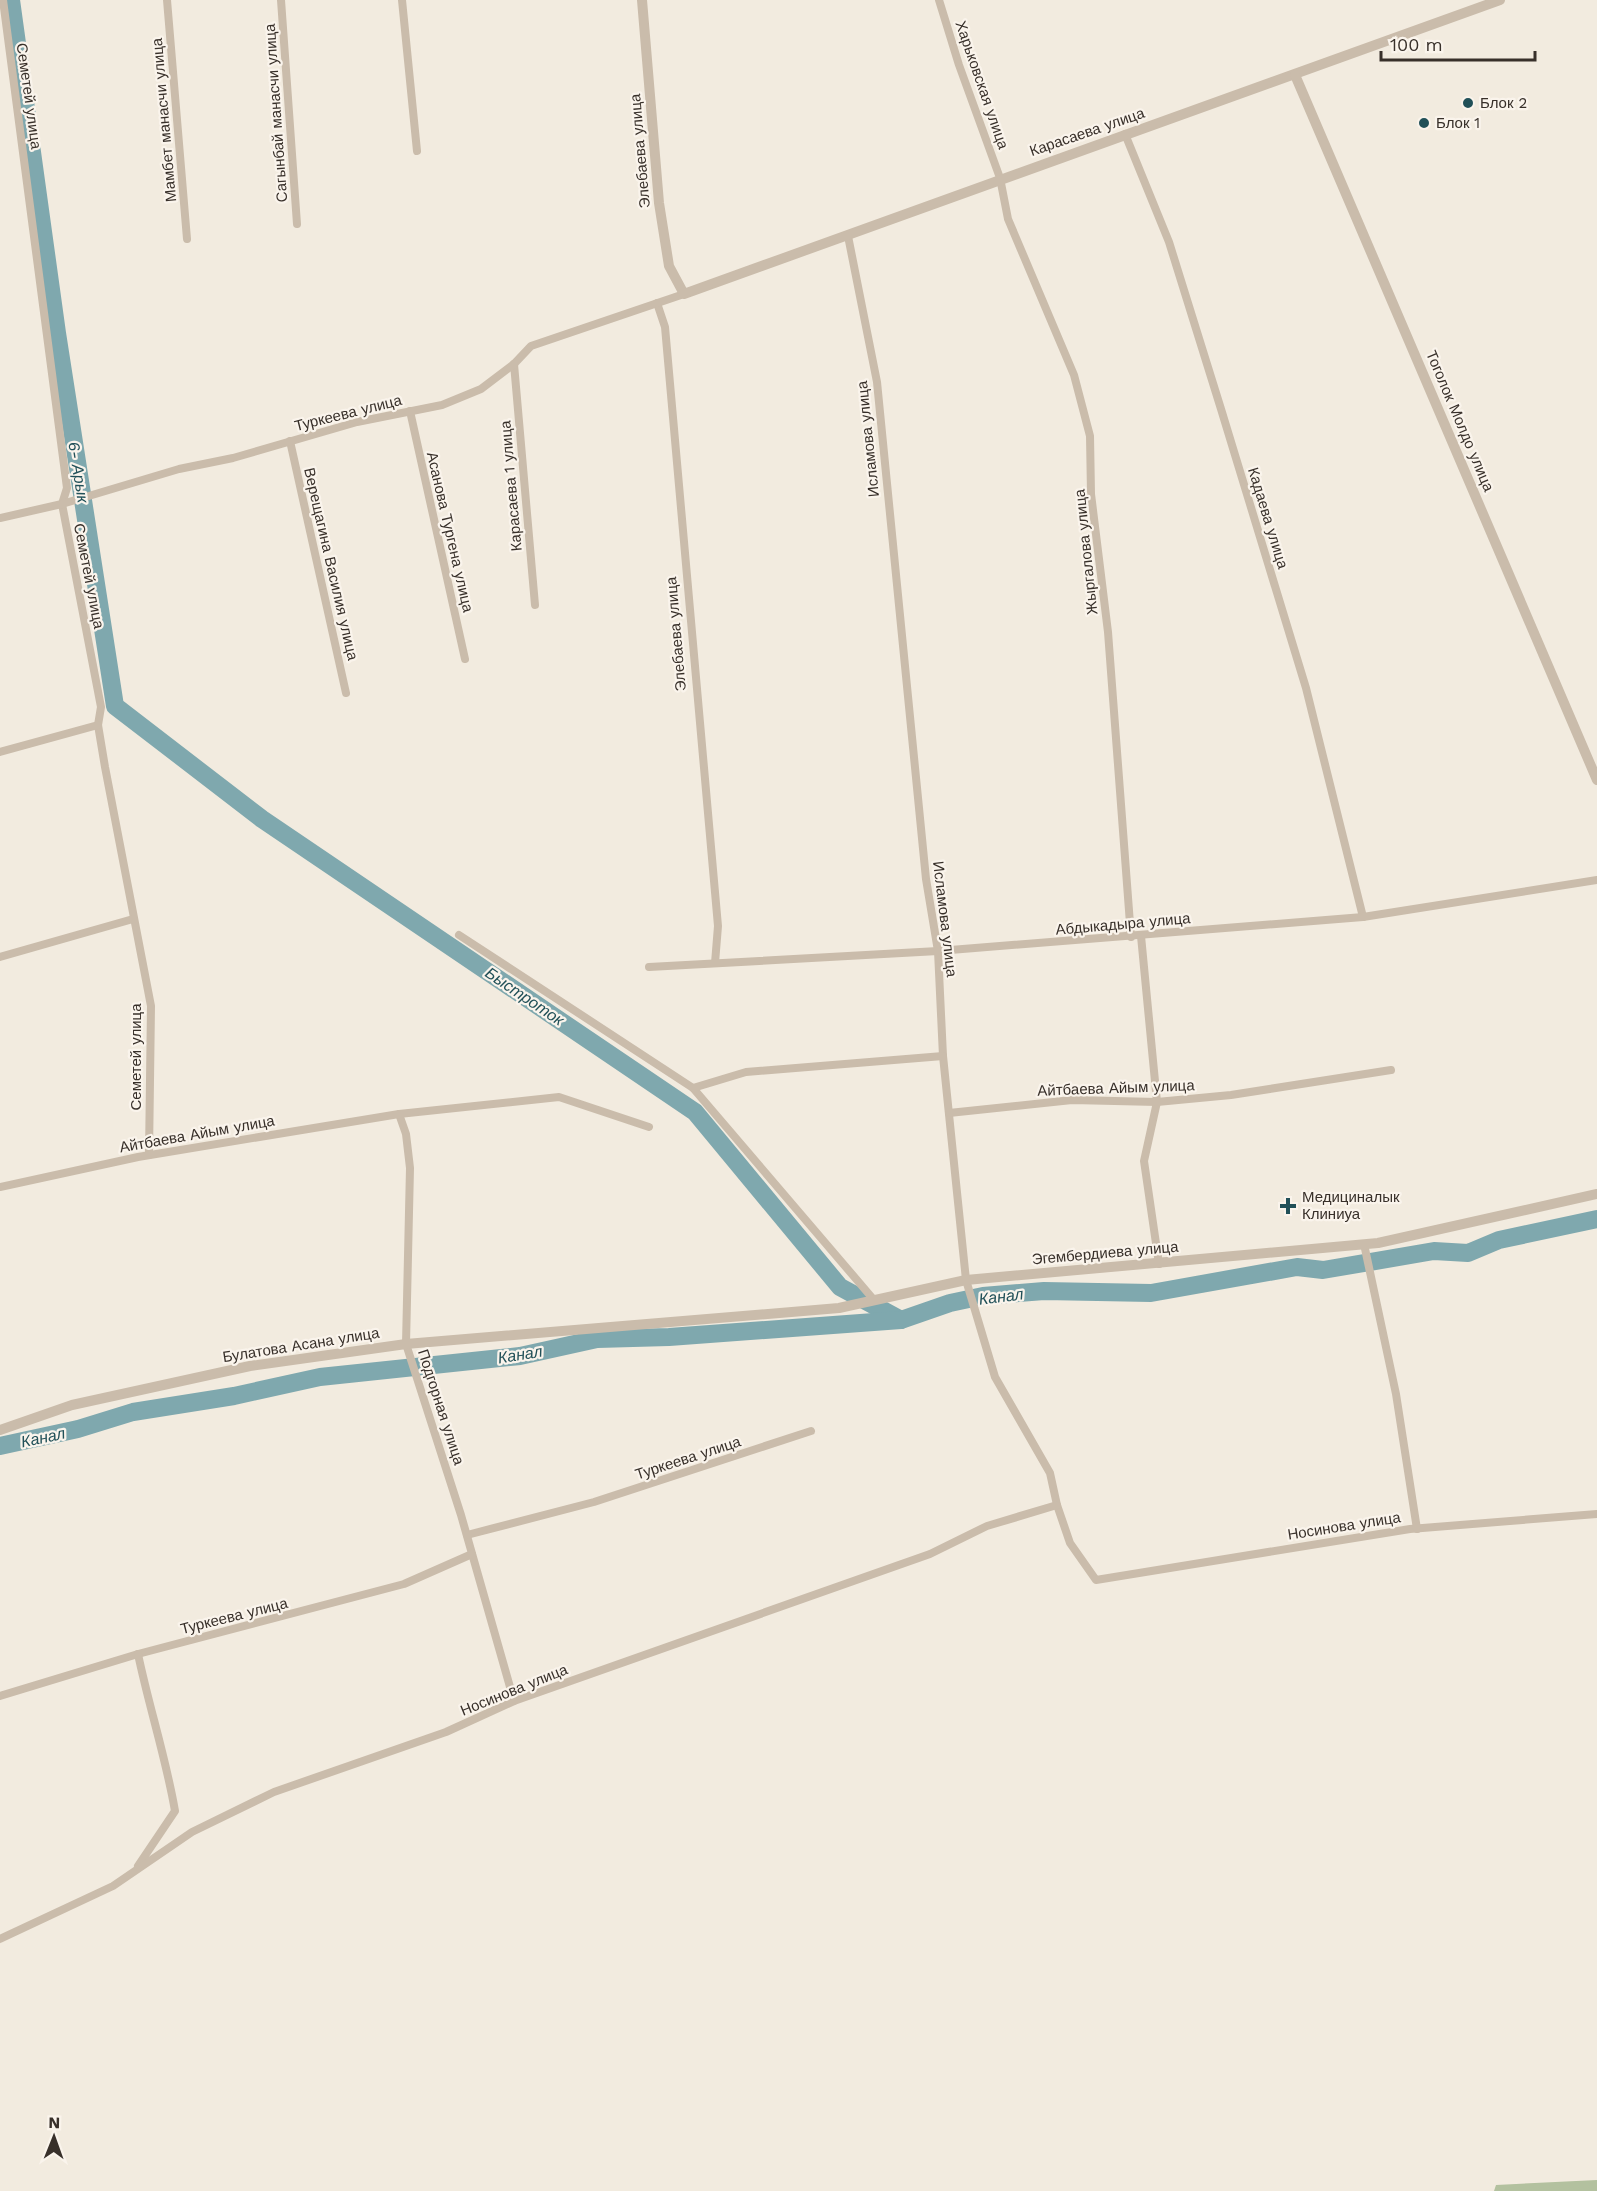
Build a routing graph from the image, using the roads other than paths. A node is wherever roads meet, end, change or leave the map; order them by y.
1 (3, 0) edge
2 (167, 0) edge
3 (281, 0) edge
4 (402, 0) edge
5 (642, 0) edge
6 (939, 0) edge
7 (1500, 0) edge
8 (1295, 75) junction
9 (1125, 134) junction
10 (417, 151) dead end
11 (1000, 178) junction
12 (297, 224) dead end
13 (848, 236) junction
14 (187, 239) dead end
15 (684, 294) junction
16 (657, 303) junction
17 (514, 364) junction
18 (410, 411) junction
19 (290, 441) junction
20 (62, 504) junction
21 (0, 518) edge
22 (535, 605) dead end
23 (465, 659) dead end
24 (346, 693) dead end
25 (99, 725) junction
26 (0, 752) edge
27 (1597, 780) edge
28 (1597, 880) edge
29 (1363, 916) junction
30 (133, 919) junction
31 (459, 935) dead end
32 (1136, 937) junction
33 (938, 951) junction
34 (0, 957) edge
35 (715, 963) junction
36 (649, 967) dead end
37 (943, 1056) junction
38 (1391, 1070) dead end
39 (693, 1088) junction
40 (1157, 1102) junction
41 (949, 1113) junction
42 (399, 1114) junction
43 (650, 1127) dead end
44 (149, 1155) junction
45 (0, 1187) edge
46 (1597, 1194) edge
47 (1364, 1244) junction
48 (1160, 1264) junction
49 (966, 1280) junction
50 (874, 1300) junction
51 (612, 1325) joint
52 (406, 1344) junction
53 (0, 1430) edge
54 (811, 1431) dead end
55 (1057, 1505) junction
56 (1597, 1514) edge
57 (1417, 1529) junction
58 (467, 1534) junction
59 (472, 1554) junction
60 (1096, 1580) joint
61 (138, 1654) junction
62 (0, 1696) edge
63 (514, 1701) junction
64 (136, 1870) junction
65 (0, 1939) edge

1 - 20 street, Семетей улица
2 - 14 street, Мамбет манасчи улица
3 - 12 street, Сагынбай манасчи улица
4 - 10 street
5 - 15 street, Элебаева улица
6 - 11 street, Харьковская улица
7 - 8 street, Карасаева улица
8 - 9 street, Карасаева улица
8 - 27 street, Тоголок Молдо улица
9 - 11 street, Карасаева улица
9 - 29 street, Кадаева улица
11 - 13 street, Карасаева улица
11 - 32 street, Жыргалова улица
13 - 15 street, Карасаева улица
13 - 33 street, Исламова улица
15 - 16 street, Туркеева улица
16 - 17 street, Туркеева улица
16 - 35 street, Элебаева улица
17 - 18 street, Туркеева улица
17 - 22 street, Карасаева 1 улица
18 - 19 street, Туркеева улица
18 - 23 street, Асанова Тургена улица
19 - 20 street, Туркеева улица
19 - 24 street, Верещагина Василия улица
20 - 21 street, Туркеева улица
20 - 25 street, Семетей улица
25 - 26 street
25 - 30 street, Семетей улица
28 - 29 street, Абдыкадыра улица
29 - 32 street, Абдыкадыра улица
30 - 34 street
30 - 44 street, Семетей улица
31 - 39 street
32 - 33 street, Абдыкадыра улица
32 - 40 street, Жыргалова улица
33 - 35 street, Абдыкадыра улица
33 - 37 street, Исламова улица
35 - 36 street, Абдыкадыра улица
37 - 39 street
37 - 41 street, Исламова улица
38 - 40 street, Айтбаева Айым улица
39 - 50 street
40 - 41 street, Айтбаева Айым улица
40 - 48 street, Жыргалова улица
41 - 49 street, Исламова улица
42 - 43 street, Айтбаева Айым улица
42 - 44 street, Айтбаева Айым улица
42 - 52 street, Подгорная улица
44 - 45 street, Айтбаева Айым улица
46 - 47 street, Эгембердиева улица
47 - 48 street, Эгембердиева улица
47 - 57 street
48 - 49 street, Эгембердиева улица
49 - 50 street, Эгембердиева улица
49 - 55 street, Исламова улица
50 - 51 street, Эгембердиева улица
51 - 52 street, Булатова Асана улица
52 - 53 street, Булатова Асана улица
52 - 58 street, Подгорная улица
54 - 58 street, Туркеева улица
55 - 60 street, Исламова улица
55 - 63 street, Носинова улица
56 - 57 street, Носинова улица
57 - 60 street, Носинова улица
58 - 59 street, Подгорная улица
59 - 61 street, Туркеева улица
59 - 63 street, Подгорная улица
61 - 62 street, Туркеева улица
61 - 64 street
63 - 64 street, Носинова улица
64 - 65 street, Носинова улица

